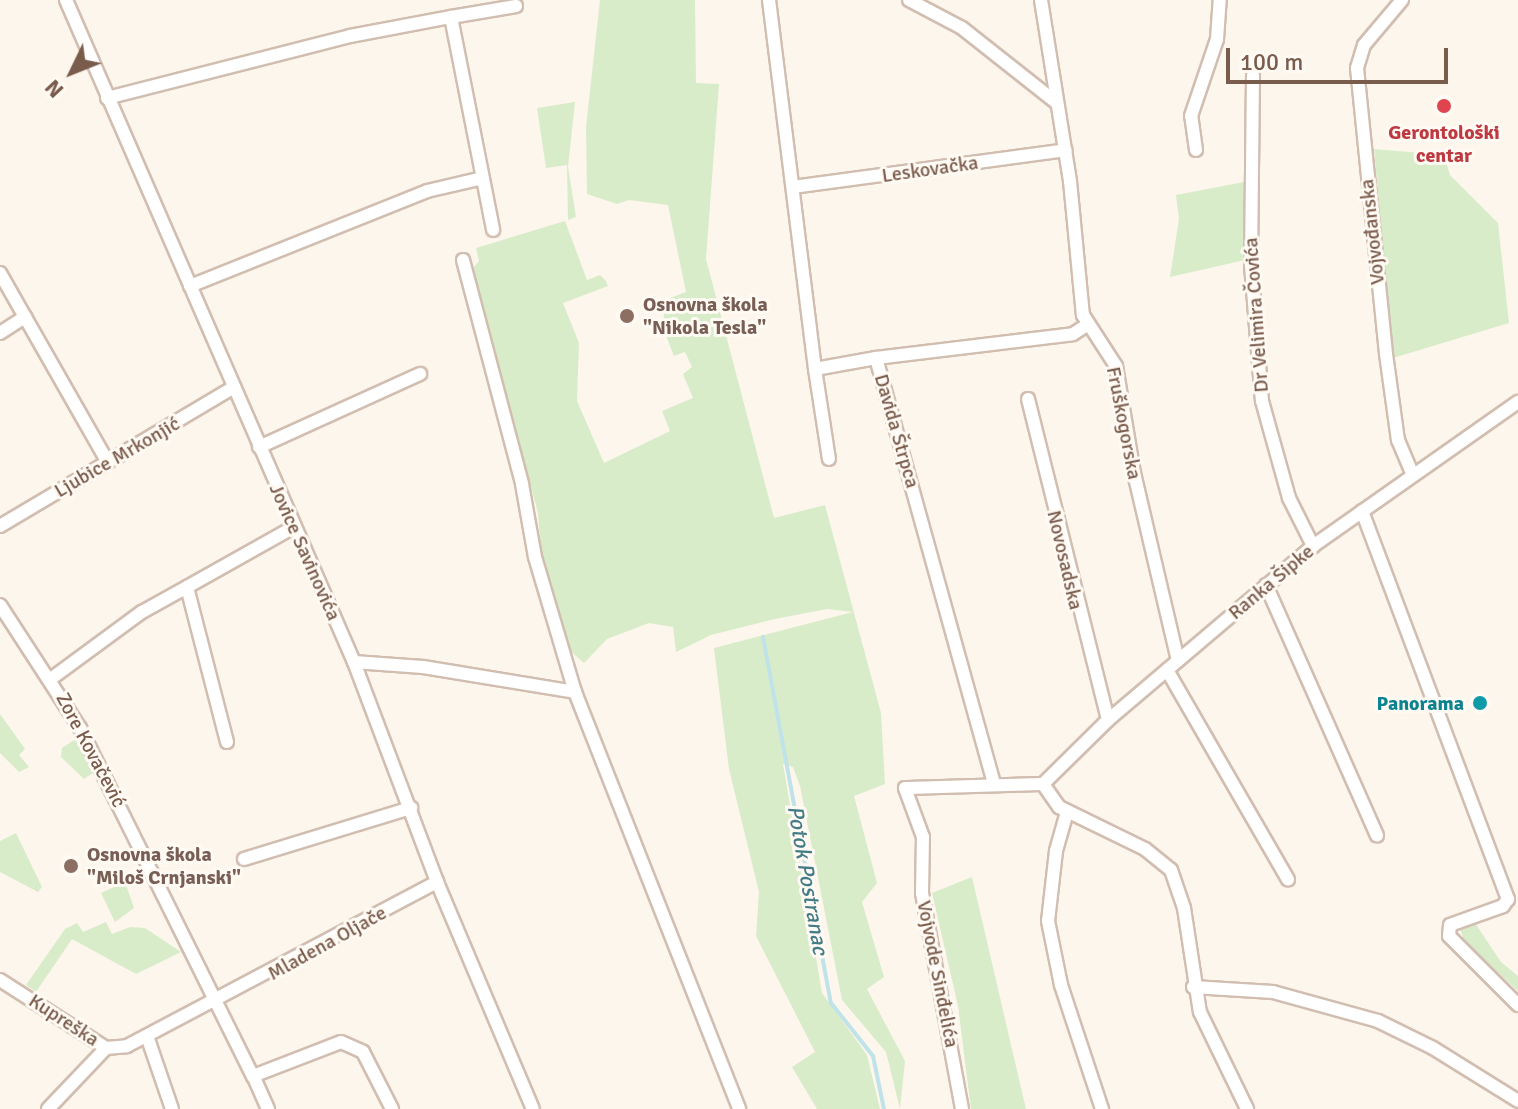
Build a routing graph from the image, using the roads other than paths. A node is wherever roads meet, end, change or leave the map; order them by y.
1 (66, 0) edge
2 (769, 0) edge
3 (909, 0) edge
4 (1041, 0) edge
5 (1220, 0) edge
6 (1402, 0) edge
7 (516, 6) dead end
8 (451, 17) junction
9 (1253, 75) dead end
10 (107, 98) junction
11 (1057, 103) junction
12 (1066, 150) junction
13 (1196, 150) dead end
14 (483, 178) junction
15 (793, 187) junction
16 (493, 230) dead end
17 (463, 260) dead end
18 (0, 273) edge
19 (190, 286) junction
20 (25, 317) junction
21 (1087, 325) junction
22 (0, 333) edge
23 (876, 358) junction
24 (815, 369) junction
25 (420, 374) dead end
26 (234, 387) junction
27 (1028, 399) dead end
28 (1518, 402) edge
29 (259, 447) junction
30 (829, 459) dead end
31 (107, 461) junction
32 (1413, 475) junction
33 (1362, 511) junction
34 (0, 526) edge
35 (294, 527) junction
36 (1313, 546) junction
37 (1266, 585) junction
38 (187, 587) junction
39 (0, 605) edge
40 (1178, 660) junction
41 (354, 662) junction
42 (1167, 670) junction
43 (52, 678) junction
44 (575, 692) junction
45 (1108, 720) junction
46 (227, 742) dead end
47 (994, 783) junction
48 (1043, 784) junction
49 (411, 808) junction
50 (1067, 812) junction
51 (1377, 836) dead end
52 (244, 859) dead end
53 (1288, 880) dead end
54 (437, 882) junction
55 (0, 980) edge
56 (1193, 987) junction
57 (217, 1003) junction
58 (1518, 1005) edge
59 (147, 1036) junction
60 (106, 1048) junction
61 (253, 1076) junction
62 (1518, 1101) edge
63 (48, 1109) edge
64 (172, 1109) edge
65 (268, 1109) edge
66 (392, 1109) edge
67 (533, 1109) edge
68 (739, 1109) edge
69 (962, 1109) edge
70 (1102, 1109) edge
71 (1247, 1109) edge

1 - 10 street, Jovice Savinovića
2 - 15 street
3 - 11 street
4 - 11 street, Fruškogorska
5 - 13 street
6 - 32 street, Vojvođanska
7 - 8 street
8 - 10 street
8 - 14 street
9 - 36 street, Dr Velimira Čovića
10 - 19 street, Jovice Savinovića
11 - 12 street, Fruškogorska
12 - 15 street, Leskovačka
12 - 21 street, Fruškogorska
14 - 16 street
14 - 19 street
15 - 24 street
17 - 44 street
18 - 20 street
19 - 26 street, Jovice Savinovića
20 - 22 street
20 - 31 street
21 - 23 street
21 - 40 street, Fruškogorska
23 - 24 street, Davida Štrpca
23 - 47 street, Davida Štrpca
24 - 30 street
25 - 29 street
26 - 29 street, Jovice Savinovića
26 - 31 street, Ljubice Mrkonjić
27 - 45 street, Novosadska
28 - 32 street, Ranka Šipke
29 - 35 street, Jovice Savinovića
31 - 34 street, Ljubice Mrkonjić
32 - 33 street, Ranka Šipke
33 - 36 street, Ranka Šipke
33 - 58 street
35 - 38 street
35 - 41 street, Jovice Savinovića
36 - 37 street, Ranka Šipke
37 - 40 street, Ranka Šipke
37 - 51 street
38 - 43 street
38 - 46 street
39 - 43 street, Zore Kovačević
40 - 42 street, Ranka Šipke
41 - 44 street
41 - 49 street, Jovice Savinovića
42 - 45 street, Ranka Šipke
42 - 53 street
43 - 57 street, Zore Kovačević
44 - 68 street
45 - 48 street, Ranka Šipke
47 - 48 street, Vojvode Sinđelića
47 - 69 street, Vojvode Sinđelića
48 - 50 street
49 - 52 street
49 - 54 street, Jovice Savinovića
50 - 56 street
50 - 70 street
54 - 57 street, Mladena Oljače
54 - 67 street, Jovice Savinovića
55 - 60 street, Kupreška
56 - 62 street
56 - 71 street
57 - 59 street, Kupreška
57 - 61 street, Zore Kovačević
59 - 60 street, Kupreška
59 - 64 street
60 - 63 street
61 - 65 street, Zore Kovačević
61 - 66 street

